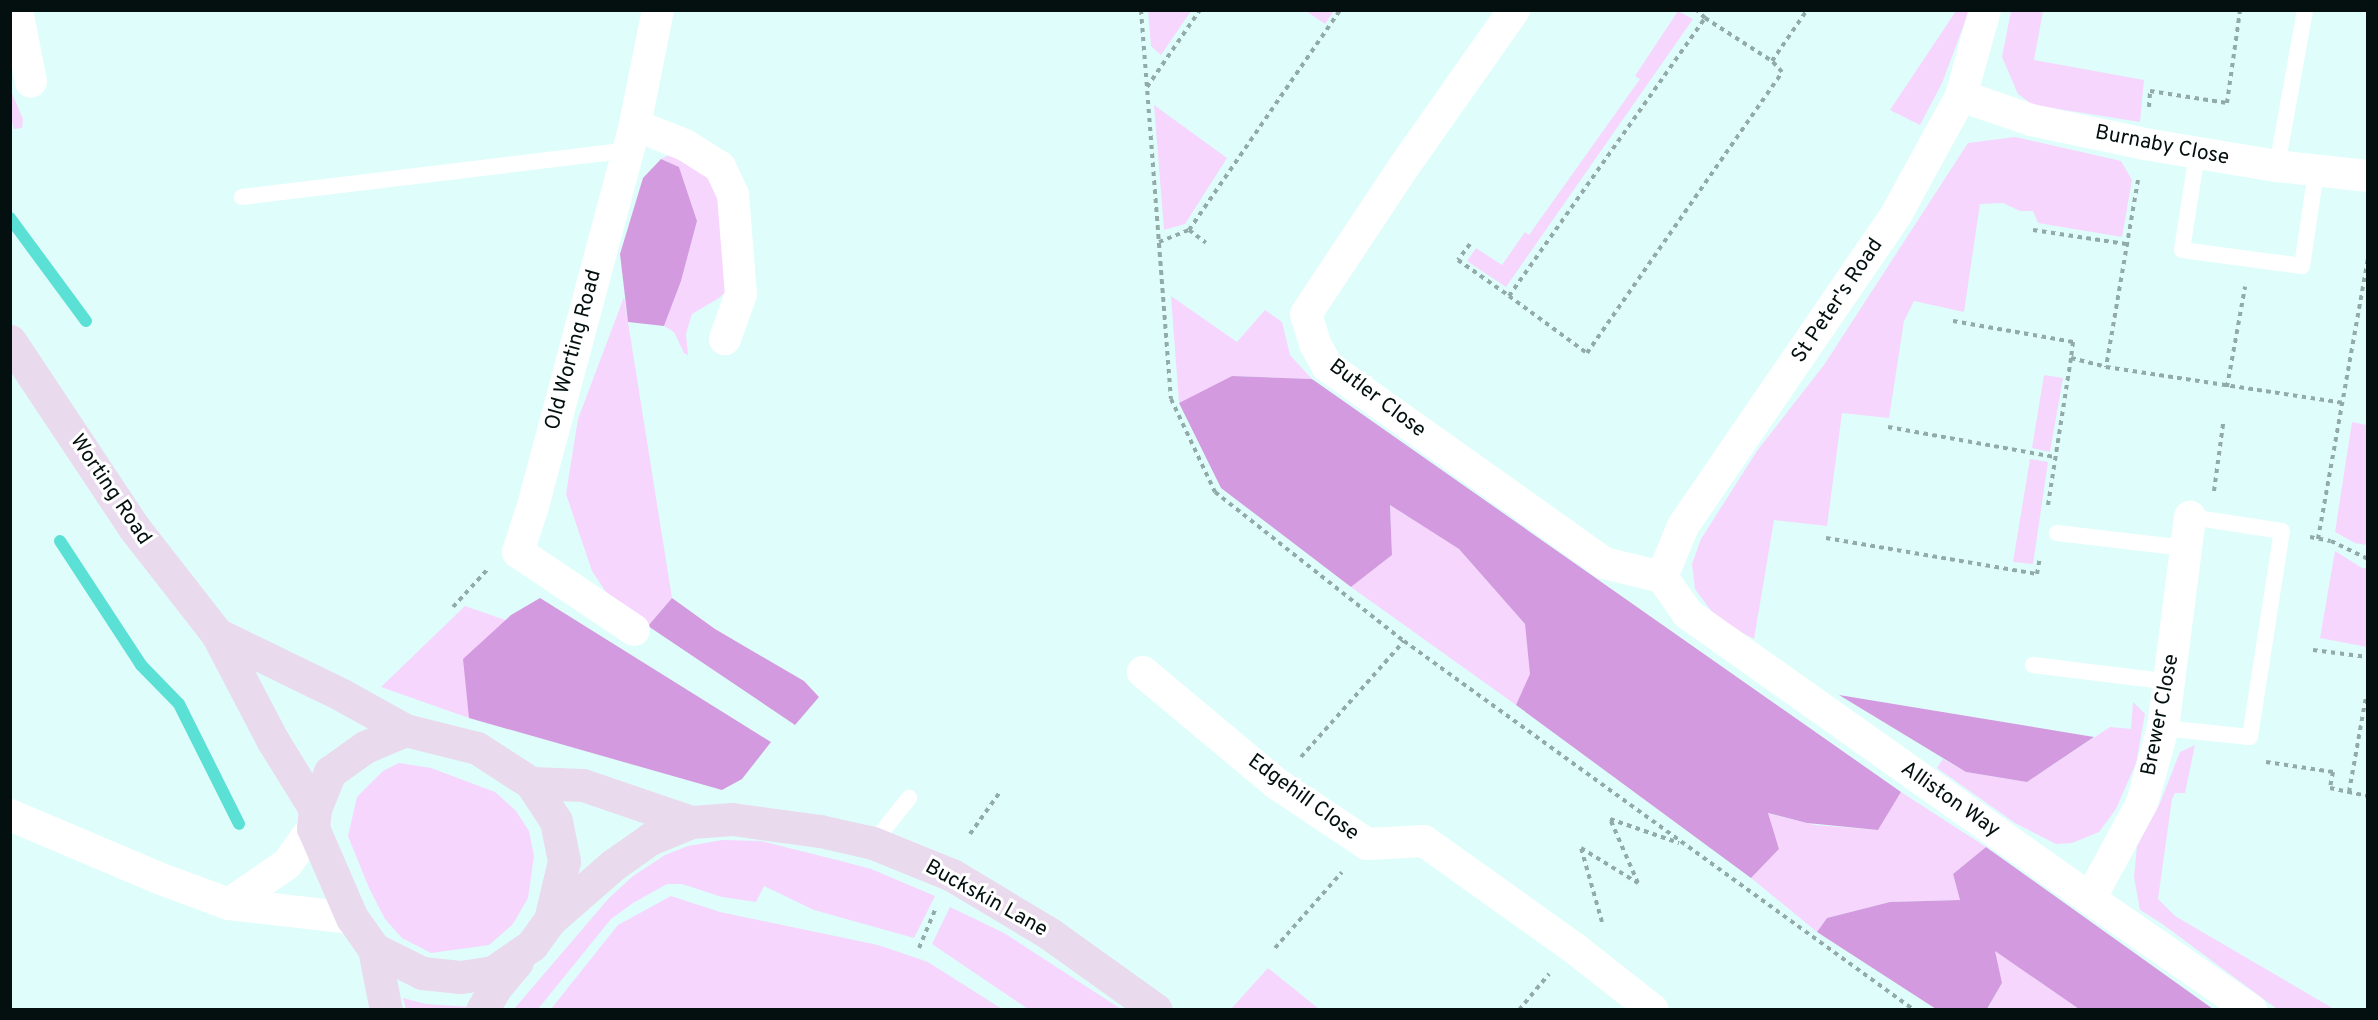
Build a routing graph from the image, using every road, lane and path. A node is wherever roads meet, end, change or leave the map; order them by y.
1 (658, 10) edge
2 (1141, 10) edge
3 (1200, 10) edge
4 (1341, 10) edge
5 (1514, 10) edge
6 (1697, 10) edge
7 (1807, 10) edge
8 (1985, 10) edge
9 (2305, 10) edge
10 (1705, 18) junction
11 (16, 29) edge
12 (1772, 61) junction
13 (31, 82) dead end
14 (1147, 87) junction
15 (1960, 96) junction
16 (631, 138) junction
17 (2198, 154) junction
18 (2277, 166) junction
19 (2316, 172) junction
20 (2367, 176) edge
21 (242, 197) dead end
22 (1189, 230) junction
23 (2033, 230) dead end
24 (1159, 242) junction
25 (1206, 243) dead end
26 (2126, 243) dead end
27 (1470, 244) dead end
28 (2250, 259) junction
29 (2367, 259) edge
30 (1509, 296) junction
31 (1953, 321) dead end
32 (724, 339) dead end
33 (10, 341) edge
34 (2071, 358) junction
35 (2106, 367) dead end
36 (2227, 387) dead end
37 (2223, 424) dead end
38 (1888, 428) dead end
39 (2055, 457) junction
40 (2046, 516) dead end
41 (2200, 519) junction
42 (2057, 533) dead end
43 (1826, 538) dead end
44 (2186, 548) junction
45 (2041, 551) dead end
46 (518, 552) junction
47 (2367, 560) edge
48 (1662, 577) junction
49 (453, 607) dead end
50 (634, 630) dead end
51 (217, 634) junction
52 (1404, 641) junction
53 (2313, 650) dead end
54 (2367, 657) edge
55 (2033, 665) dead end
56 (1143, 672) dead end
57 (2171, 682) junction
58 (2366, 697) edge
59 (2163, 728) junction
60 (405, 730) junction
61 (2250, 737) junction
62 (531, 783) junction
63 (1277, 784) junction
64 (1000, 792) dead end
65 (2349, 792) junction
66 (2367, 795) edge
67 (909, 798) dead end
68 (10, 815) edge
69 (314, 819) junction
70 (691, 822) junction
71 (970, 834) dead end
72 (873, 843) junction
73 (1367, 844) junction
74 (1686, 845) junction
75 (2090, 899) junction
76 (229, 904) junction
77 (937, 908) dead end
78 (351, 918) junction
79 (1603, 925) dead end
80 (541, 932) junction
81 (919, 948) dead end
82 (1275, 948) dead end
83 (374, 949) junction
84 (1554, 969) dead end
85 (386, 1010) edge
86 (482, 1010) edge
87 (1156, 1010) edge
88 (1519, 1010) edge
89 (1653, 1010) edge
90 (1914, 1010) edge
91 (2251, 1010) edge

1 - 16 street, Old Worting Road
2 - 14 path
3 - 14 path
4 - 22 path
5 - 48 street, Butler Close
6 - 10 path
7 - 12 path
8 - 15 street, St Peter's Road
9 - 18 lane
10 - 12 path
10 - 30 path
11 - 13 street
12 - 30 path
14 - 24 path
15 - 17 street, Burnaby Close
15 - 48 street, St Peter's Road
16 - 21 lane
16 - 32 street
16 - 46 street, Old Worting Road
17 - 18 street, Burnaby Close
17 - 28 lane
18 - 19 street, Burnaby Close
19 - 20 street, Burnaby Close
19 - 28 lane
22 - 24 path
22 - 25 path
23 - 26 path
24 - 52 path
27 - 30 path
28 - 36 path
29 - 47 path
31 - 34 path
33 - 51 main road, Worting Road
34 - 35 path
34 - 39 path
37 - 41 path
38 - 39 path
39 - 40 path
41 - 44 street, Brewer Close
41 - 61 lane
42 - 44 lane
43 - 45 path
44 - 57 street, Brewer Close
46 - 49 path
46 - 50 street
48 - 75 street, Alliston Way
51 - 60 main road, Worting Road
51 - 69 main road, Worting Road
52 - 63 path
52 - 74 path
53 - 54 path
55 - 57 lane
56 - 63 street, Edgehill Close
57 - 59 street, Brewer Close
58 - 65 path
59 - 61 lane
59 - 75 street, Brewer Close
60 - 62 main road, Worting Road
60 - 69 main road
61 - 65 path
62 - 70 main road, Buckskin Lane
62 - 80 main road
63 - 73 street, Edgehill Close
64 - 71 path
65 - 66 path
67 - 72 lane
68 - 76 street
69 - 76 street
69 - 78 main road, Worting Road
70 - 72 main road, Buckskin Lane
70 - 80 main road, Buckskin Lane
72 - 87 main road, Buckskin Lane
73 - 82 path
73 - 89 street, Edgehill Close
74 - 79 path
74 - 90 path
75 - 91 street, Alliston Way
76 - 78 street
77 - 81 path
78 - 83 main road, Worting Road
80 - 83 main road
80 - 86 main road
83 - 85 main road
84 - 88 path

